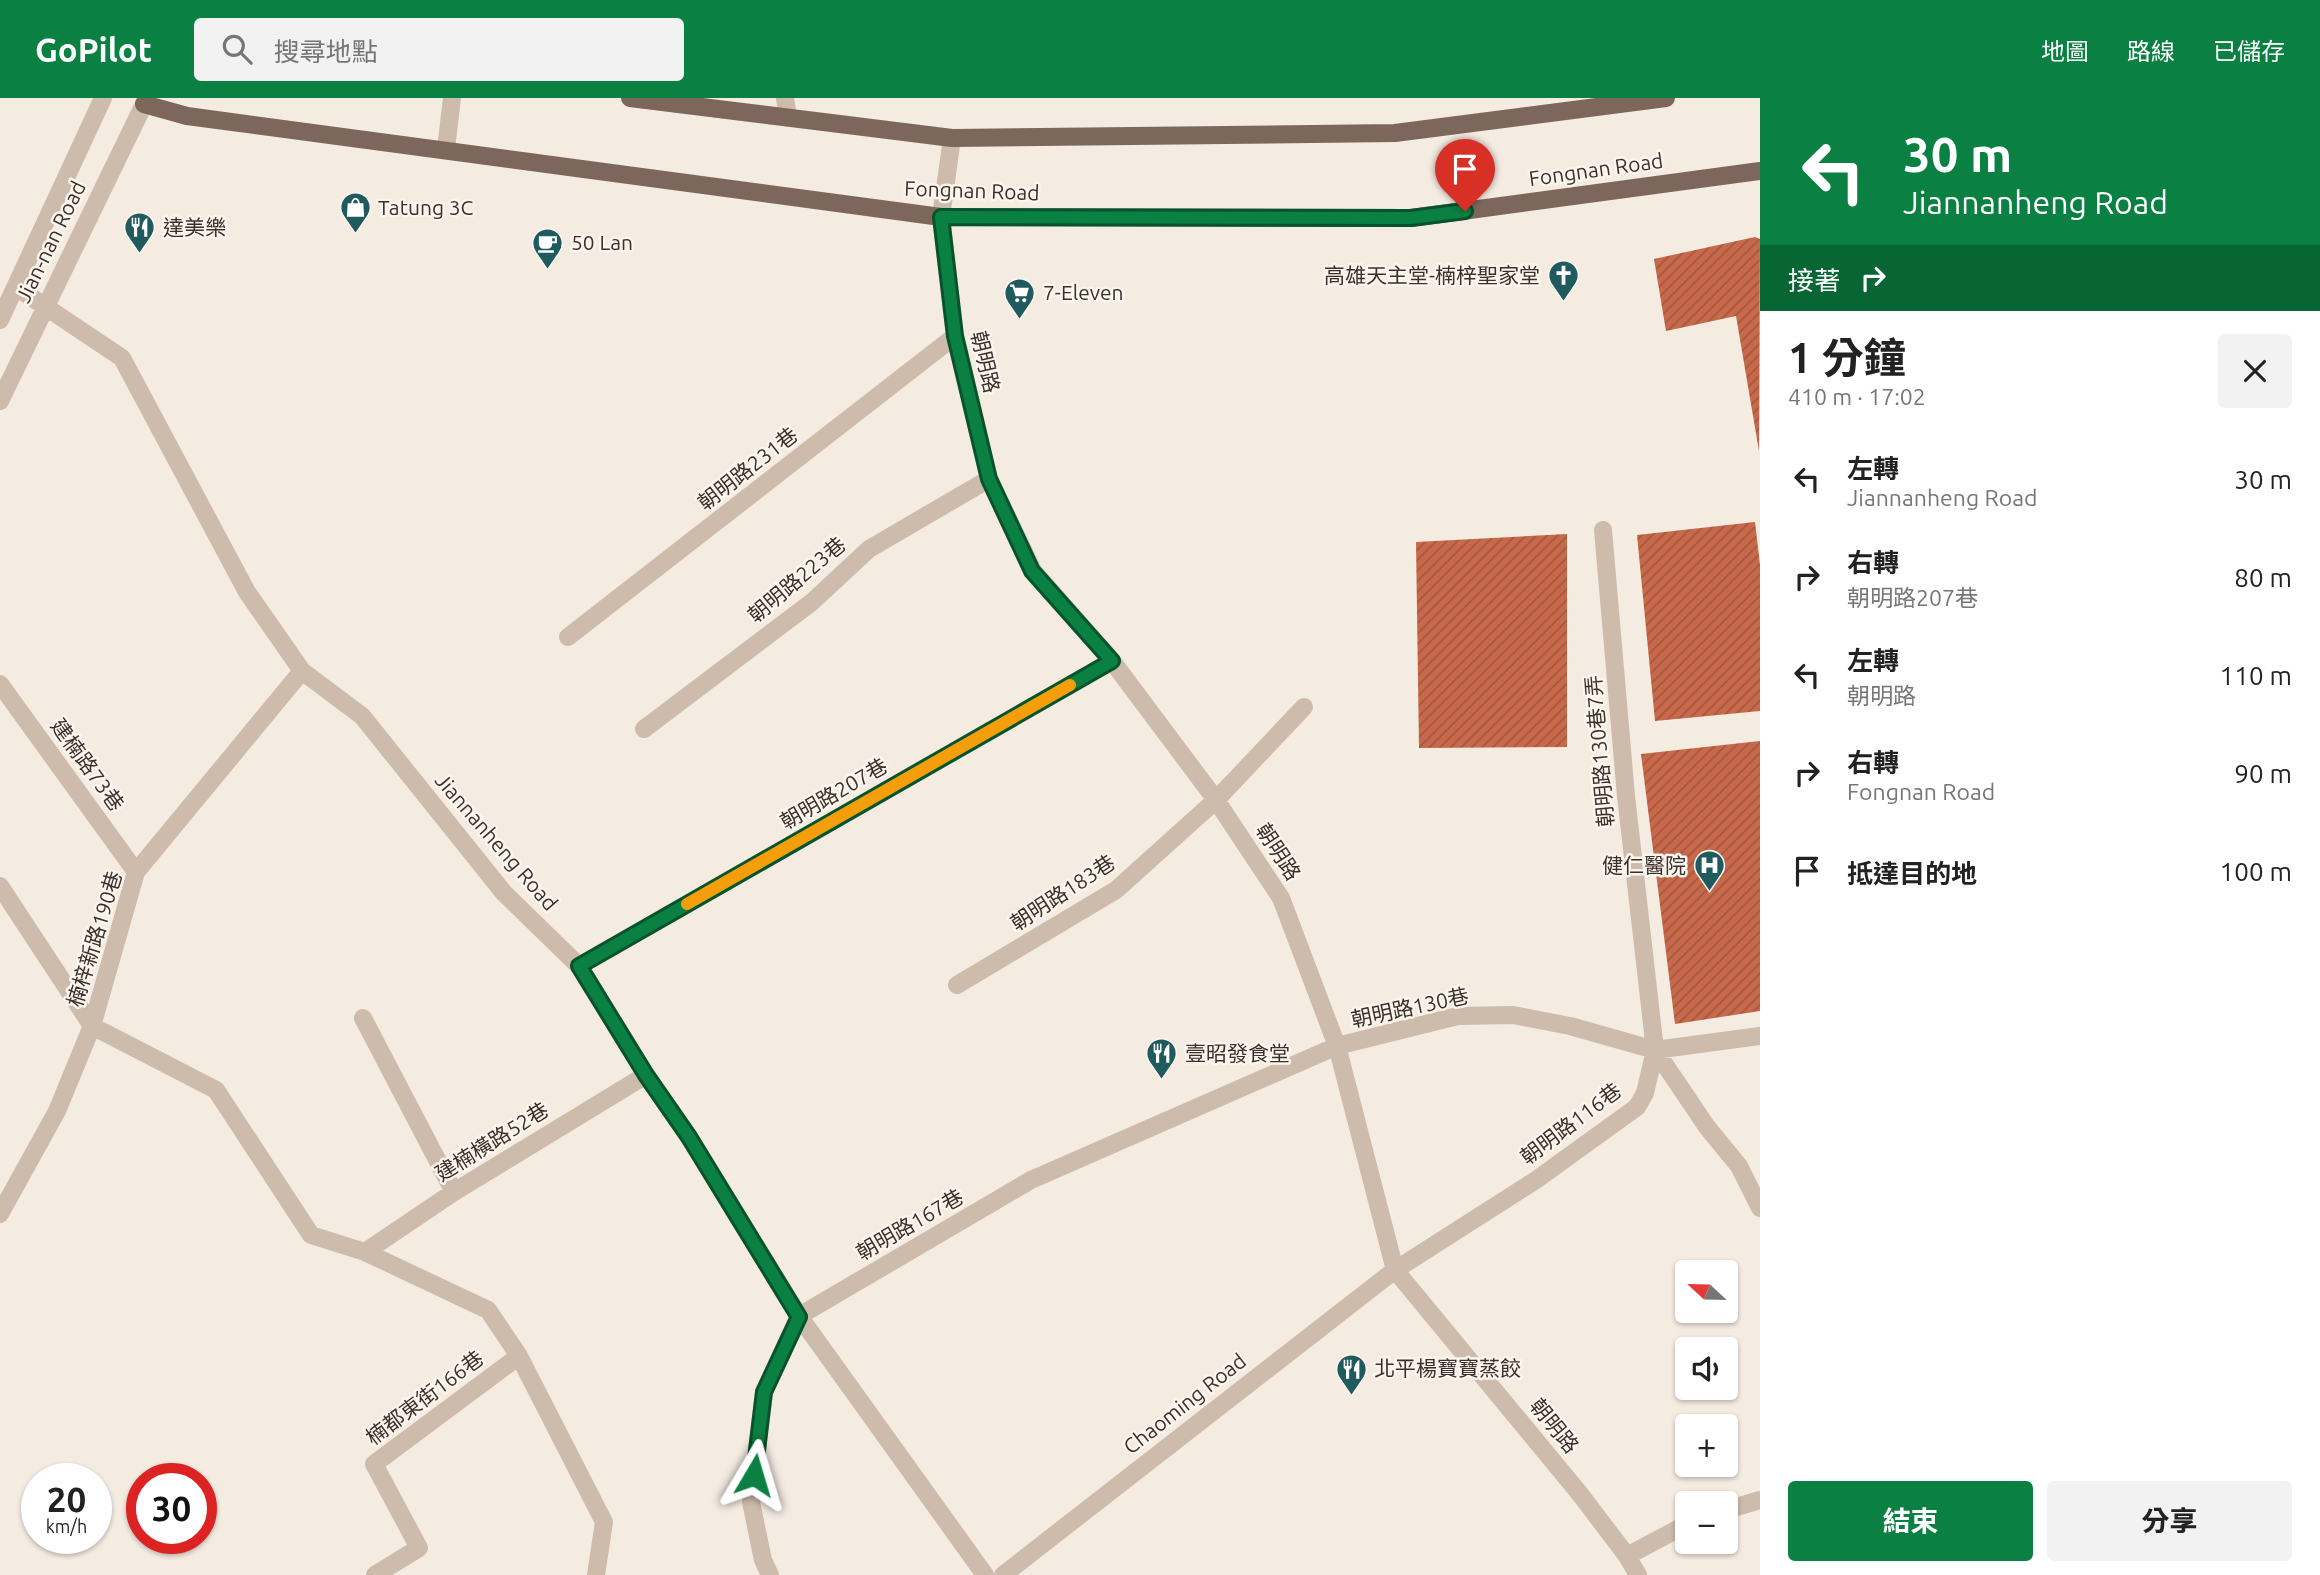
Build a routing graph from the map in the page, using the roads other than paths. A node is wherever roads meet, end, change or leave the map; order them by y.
1 (103, 98) edge
2 (452, 98) edge
3 (630, 98) edge
4 (785, 98) edge
5 (1665, 98) edge
6 (140, 100) edge
7 (788, 117) junction
8 (952, 138) junction
9 (446, 149) junction
10 (1760, 171) edge
11 (941, 217) junction
12 (16, 286) junction
13 (44, 307) junction
14 (0, 320) edge
15 (955, 336) junction
16 (2, 394) edge
17 (989, 479) junction
18 (1604, 530) dead end
19 (568, 637) dead end
20 (1112, 661) junction
21 (302, 671) junction
22 (0, 684) edge
23 (1304, 707) dead end
24 (644, 729) dead end
25 (1216, 800) junction
26 (136, 872) junction
27 (0, 886) edge
28 (579, 966) junction
29 (957, 985) dead end
30 (362, 1018) dead end
31 (92, 1026) junction
32 (1760, 1036) edge
33 (1337, 1046) junction
34 (1655, 1050) junction
35 (646, 1075) junction
36 (454, 1192) junction
37 (1760, 1208) edge
38 (0, 1214) edge
39 (365, 1252) junction
40 (1395, 1270) junction
41 (799, 1317) junction
42 (519, 1356) junction
43 (1760, 1500) edge
44 (1738, 1506) edge
45 (1675, 1530) edge
46 (1627, 1556) junction
47 (375, 1575) edge
48 (596, 1575) edge
49 (771, 1575) edge
50 (985, 1575) edge
51 (1003, 1575) edge
52 (1637, 1575) edge

1 - 12 street, Jian-nan Road
2 - 9 street
3 - 7 main road
4 - 7 street
5 - 8 main road
6 - 9 main road, Fongnan Road
6 - 13 street, Jian-nan Road
7 - 8 main road
8 - 11 street, 朝明路
9 - 11 main road, Fongnan Road
10 - 11 main road, Fongnan Road
11 - 15 street, 朝明路
12 - 13 street, Jiannanheng Road
12 - 14 street, Jian-nan Road
13 - 16 street, Jian-nan Road
13 - 21 street, Jiannanheng Road
15 - 17 street, 朝明路
15 - 19 street, 朝明路231巷
17 - 20 street, 朝明路
17 - 24 street, 朝明路223巷
18 - 34 street, 朝明路130巷7弄
20 - 25 street, 朝明路
20 - 28 street, 朝明路207巷
21 - 26 street, 楠梓新路190巷
21 - 28 street, Jiannanheng Road
22 - 26 street, 建楠路73巷
23 - 25 street, 朝明路183巷
25 - 29 street, 朝明路183巷
25 - 33 street, 朝明路
26 - 31 street, 楠梓新路190巷
27 - 31 street
28 - 35 street, Jiannanheng Road
30 - 36 street
31 - 38 street, 楠梓新路190巷
31 - 39 street
32 - 34 street
33 - 34 street, 朝明路130巷
33 - 40 street, 朝明路
33 - 41 street, 朝明路167巷
34 - 37 street
34 - 40 street, 朝明路116巷
35 - 36 street, 建楠橫路52巷
35 - 41 street, Jiannanheng Road
36 - 39 street, 建楠橫路52巷
39 - 42 street
40 - 46 street, 朝明路
40 - 51 street, Chaoming Road
41 - 49 street
41 - 50 street
42 - 47 street, 楠都東街166巷
42 - 48 street
43 - 44 street
45 - 46 street
46 - 52 street, 朝明路

